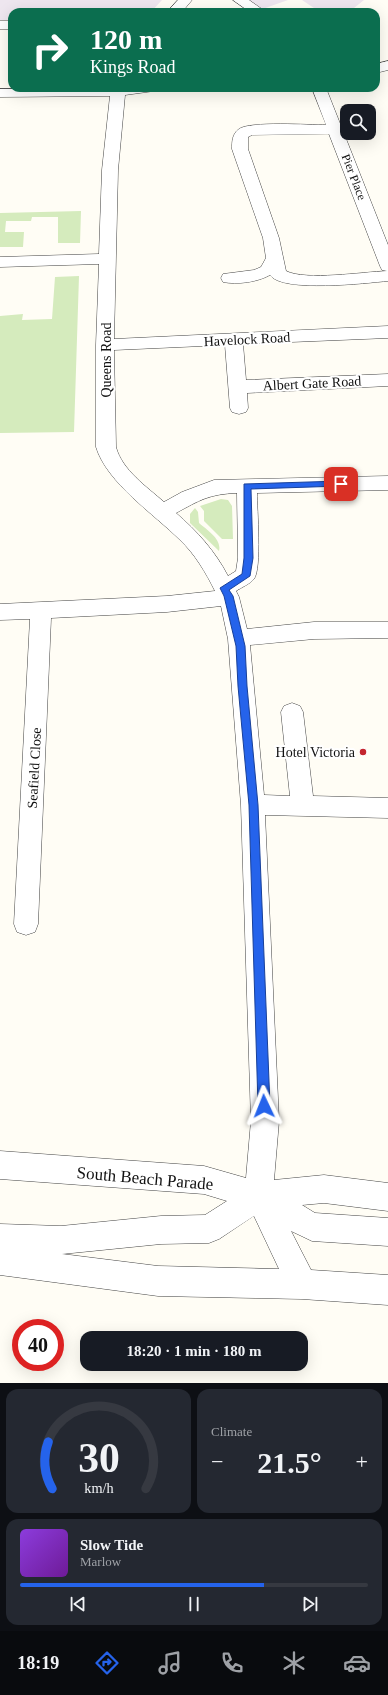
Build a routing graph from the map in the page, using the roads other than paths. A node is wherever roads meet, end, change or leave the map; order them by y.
1 (185, 0) edge
2 (240, 0) edge
3 (178, 8) edge
4 (253, 8) edge
5 (29, 92) edge
6 (117, 92) edge
7 (321, 92) edge
8 (0, 93) edge
9 (335, 129) junction
10 (274, 258) junction
11 (107, 260) junction
12 (0, 262) edge
13 (388, 266) edge
14 (388, 276) edge
15 (229, 278) dead end
16 (388, 332) edge
17 (234, 340) junction
18 (105, 345) junction
19 (388, 380) edge
20 (237, 387) junction
21 (239, 408) dead end
22 (388, 483) edge
23 (247, 486) junction
24 (162, 512) junction
25 (227, 592) junction
26 (41, 611) junction
27 (0, 612) edge
28 (388, 630) edge
29 (240, 639) junction
30 (292, 712) dead end
31 (254, 805) junction
32 (303, 807) junction
33 (388, 808) edge
34 (26, 924) dead end
35 (0, 1165) edge
36 (259, 1196) junction
37 (388, 1197) edge
38 (388, 1232) edge
39 (1, 1255) edge
40 (302, 1284) junction
41 (388, 1290) edge

1 - 3 street
2 - 4 street
5 - 8 street
6 - 11 street, Queens Road
7 - 9 street, Pier Place
9 - 10 street
9 - 13 street, Pier Place
10 - 14 street
10 - 15 street
11 - 12 street
11 - 18 street, Queens Road
16 - 17 street, Havelock Road
17 - 18 street, Havelock Road
17 - 20 street
18 - 24 street, Queens Road
19 - 20 street, Albert Gate Road
20 - 21 street
22 - 23 street
23 - 24 street
23 - 25 street
24 - 25 street, Queens Road
25 - 26 street
25 - 29 street, Queens Road
26 - 27 street
26 - 34 street, Seafield Close
28 - 29 street
29 - 31 street, Queens Road
30 - 32 street
31 - 32 street
31 - 36 street, Queens Road
32 - 33 street
35 - 36 street, South Beach Parade
36 - 37 street
36 - 38 street
36 - 39 street
36 - 40 street
39 - 40 street
40 - 41 street

